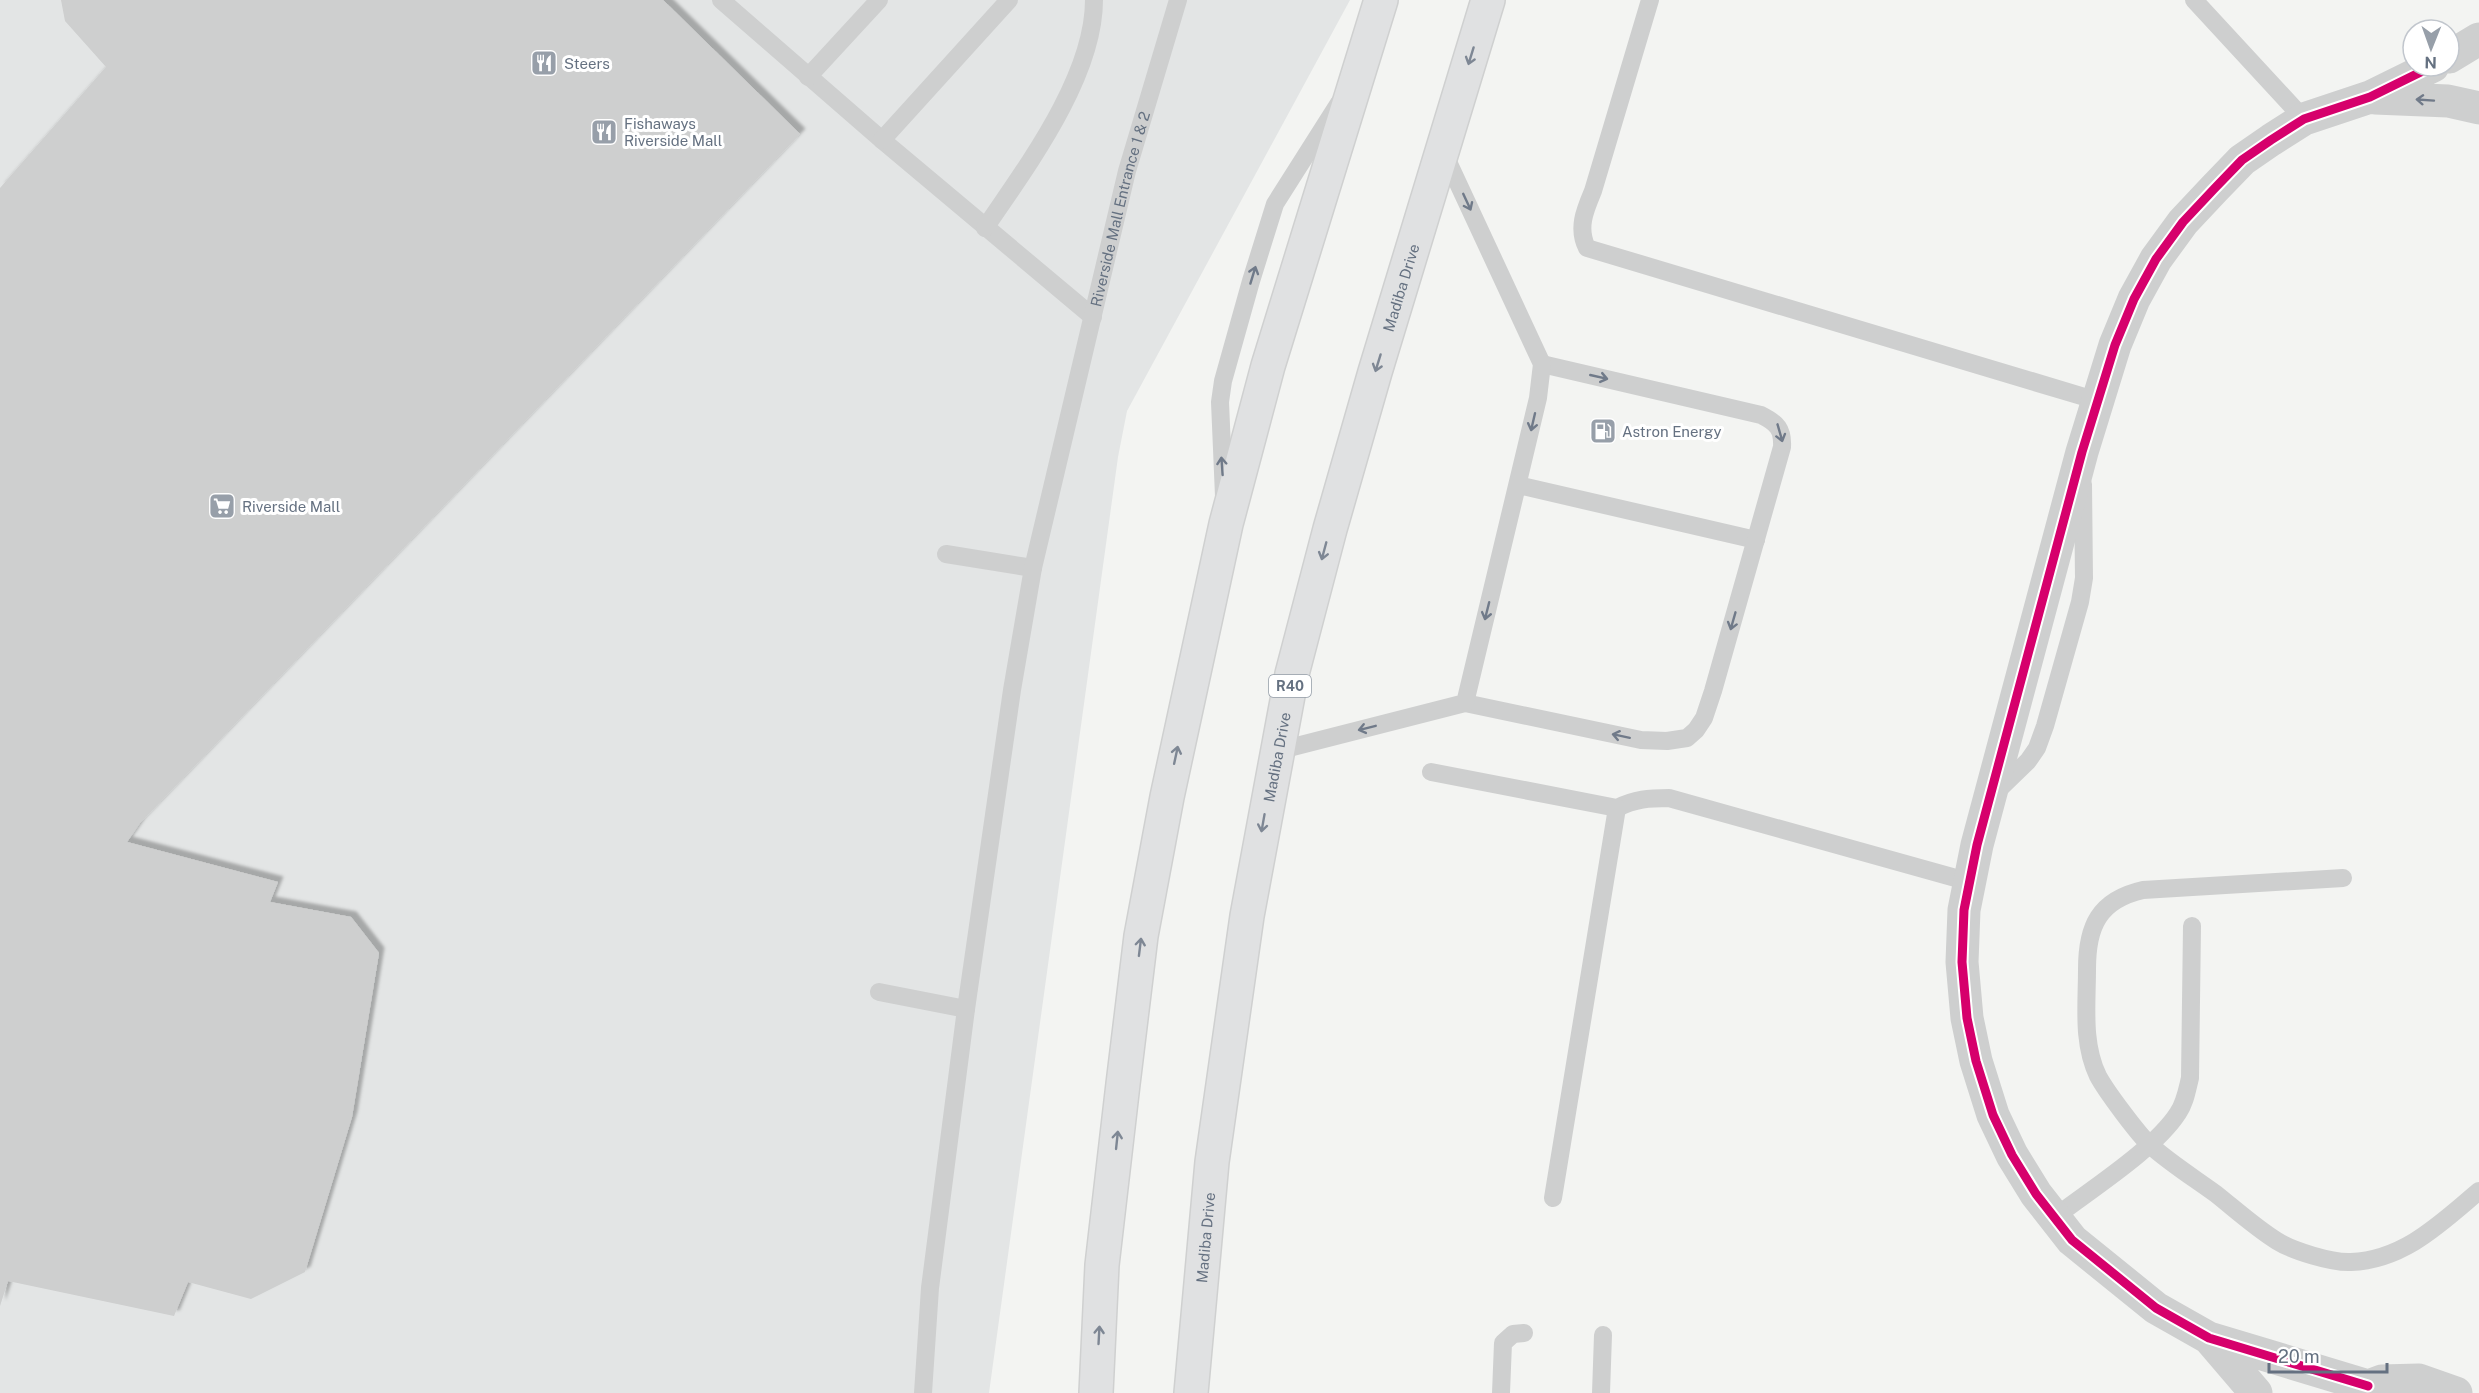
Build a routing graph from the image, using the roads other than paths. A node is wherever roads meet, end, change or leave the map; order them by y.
1 (879, 0) edge
2 (1009, 0) edge
3 (1094, 0) edge
4 (1178, 0) edge
5 (1381, 0) edge
6 (1488, 0) edge
7 (1650, 0) edge
8 (2194, 0) edge
9 (730, 3) edge
10 (2479, 39) edge
11 (2461, 50) edge
12 (808, 77) junction
13 (2409, 78) edge
14 (2370, 98) junction
15 (2479, 108) edge
16 (2304, 119) junction
17 (882, 140) junction
18 (1442, 149) junction
19 (986, 228) junction
20 (1093, 317) junction
21 (1542, 364) junction
22 (2098, 401) junction
23 (1518, 485) junction
24 (1756, 540) junction
25 (946, 554) dead end
26 (1033, 568) junction
27 (1465, 703) junction
28 (1277, 751) junction
29 (1431, 771) dead end
30 (1617, 808) junction
31 (2343, 878) dead end
32 (1970, 882) junction
33 (2192, 926) dead end
34 (879, 992) dead end
35 (966, 1009) junction
36 (2149, 1144) junction
37 (2479, 1191) edge
38 (1553, 1198) dead end
39 (2055, 1217) junction
40 (1524, 1333) dead end
41 (1603, 1335) dead end
42 (2209, 1338) junction
43 (1094, 1389) edge
44 (2359, 1390) edge
45 (923, 1393) edge
46 (1191, 1393) edge
47 (1501, 1393) edge
48 (1601, 1393) edge
49 (2256, 1393) edge
50 (2456, 1393) edge

1 - 12 lane
2 - 17 lane
3 - 19 lane
4 - 20 lane, Riverside Mall Entrance 1 & 2
43 -> 5 main road
6 -> 18 main road, Madiba Drive / R40
7 - 22 lane
8 - 16 lane
9 - 12 lane
10 - 11 street
12 - 17 lane
13 - 14 street
15 -> 14 street
14 - 16 street
16 - 22 street
17 - 19 lane
18 -> 21 lane
18 -> 28 main road, Madiba Drive / R40
19 - 20 lane
20 - 26 lane, Riverside Mall Entrance 1 & 2
21 -> 23 lane
21 -> 24 lane
22 - 32 street
23 - 24 lane
23 -> 27 lane
24 -> 27 lane
25 - 26 lane
26 - 35 lane, Riverside Mall Entrance 1 & 2
27 -> 28 lane
28 -> 46 main road, Madiba Drive / R40
29 - 30 lane
30 - 32 lane
30 - 38 lane
31 - 36 lane
32 - 39 street
33 - 36 lane
34 - 35 lane
35 - 45 lane, Riverside Mall Entrance 1 & 2
36 - 37 lane
36 - 39 lane
39 - 42 street
40 - 47 lane
41 - 48 lane
42 - 44 street
42 - 49 street
44 - 50 street

